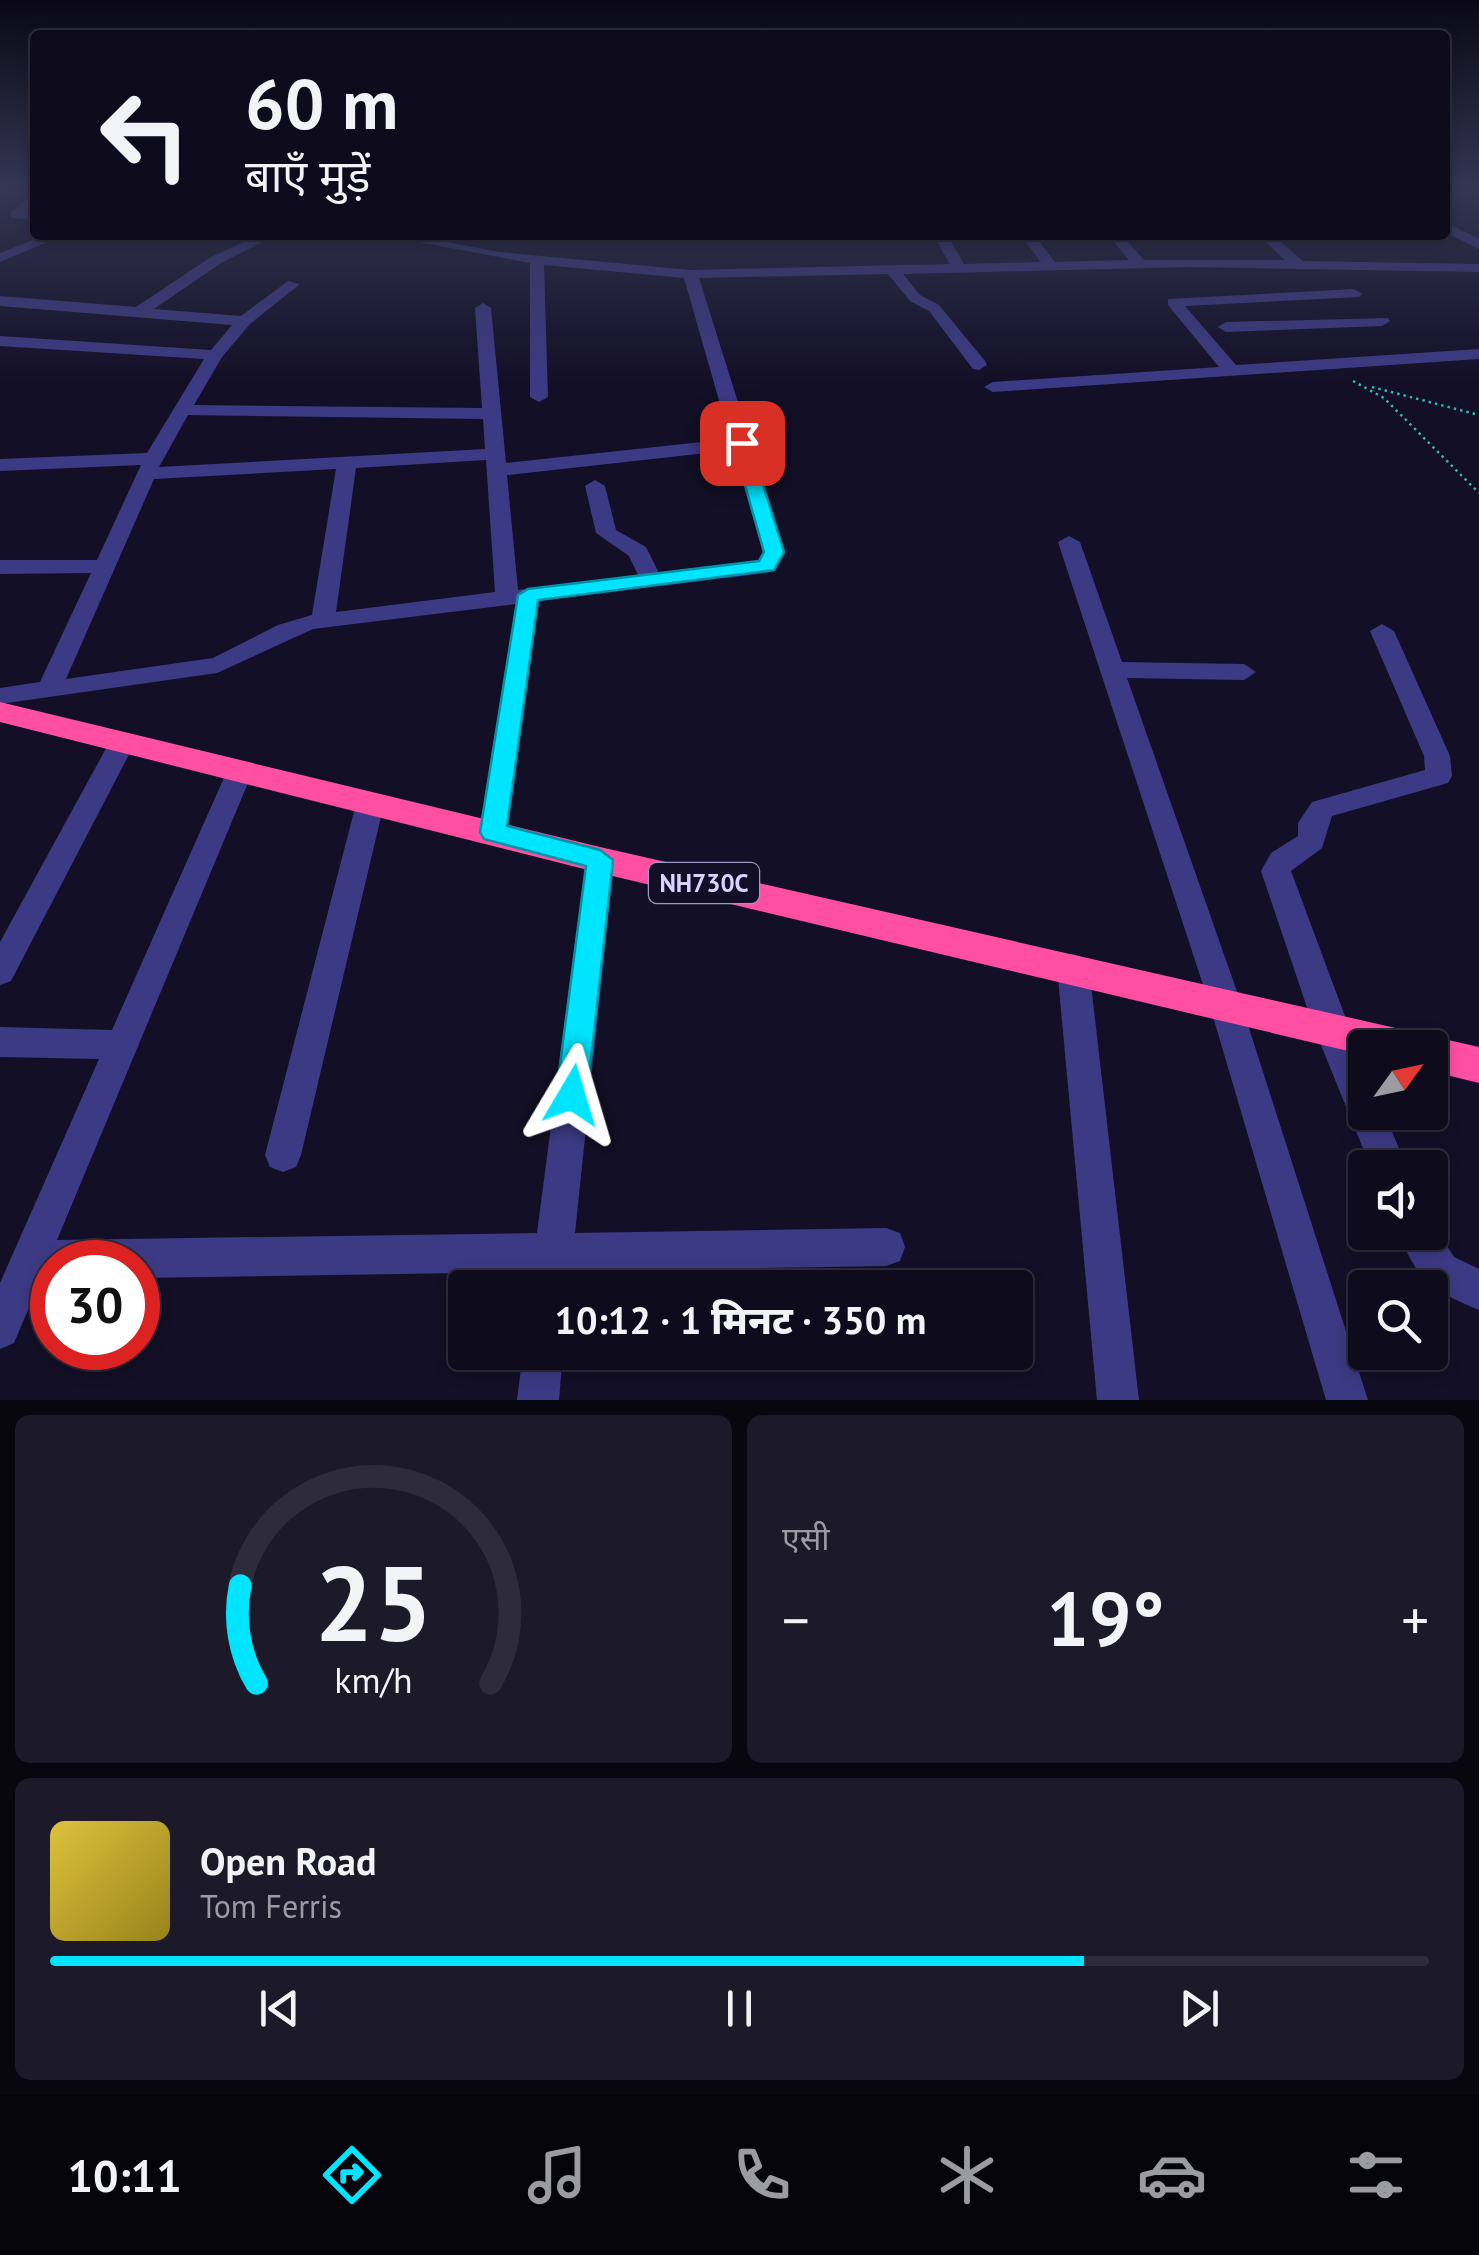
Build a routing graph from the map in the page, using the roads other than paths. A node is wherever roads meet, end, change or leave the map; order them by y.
1 (234, 251) edge
2 (469, 251) edge
3 (950, 251) edge
4 (1040, 251) edge
5 (1129, 251) edge
6 (1284, 251) edge
7 (537, 261) junction
8 (1140, 264) junction
9 (1298, 264) junction
10 (1052, 266) junction
11 (960, 268) junction
12 (1479, 268) edge
13 (892, 270) junction
14 (690, 274) junction
15 (1184, 282) junction
16 (293, 284) dead end
17 (1354, 294) dead end
18 (0, 301) edge
19 (79, 308) junction
20 (483, 308) dead end
21 (138, 313) junction
22 (244, 321) junction
23 (1382, 321) dead end
24 (1226, 327) junction
25 (1238, 342) dead end
26 (8, 344) edge
27 (1479, 354) edge
28 (215, 355) junction
29 (980, 364) dead end
30 (1231, 370) junction
31 (993, 387) dead end
32 (539, 397) dead end
33 (182, 410) junction
34 (490, 414) junction
35 (411, 436) junction
36 (742, 443) junction
37 (346, 462) junction
38 (495, 462) junction
39 (0, 465) edge
40 (150, 466) junction
41 (595, 486) dead end
42 (1069, 542) dead end
43 (105, 566) junction
44 (0, 567) edge
45 (651, 580) junction
46 (518, 596) junction
47 (323, 621) junction
48 (1382, 631) dead end
49 (1112, 670) junction
50 (1244, 672) dead end
51 (49, 689) junction
52 (2, 712) edge
53 (122, 743) junction
54 (240, 771) junction
55 (370, 804) junction
56 (493, 832) junction
57 (600, 860) junction
58 (1073, 967) junction
59 (0, 972) edge
60 (1225, 1003) junction
61 (1330, 1028) junction
62 (1348, 1033) edge
63 (0, 1042) edge
64 (123, 1045) junction
65 (1448, 1057) edge
66 (1479, 1065) edge
67 (1348, 1070) edge
68 (283, 1155) dead end
69 (39, 1240) edge
70 (886, 1247) dead end
71 (1428, 1250) edge
72 (30, 1260) edge
73 (160, 1262) edge
74 (551, 1270) edge
75 (1479, 1290) edge
76 (0, 1329) edge
77 (541, 1370) edge
78 (538, 1400) edge
79 (1118, 1400) edge
80 (1347, 1400) edge

1 - 21 street
2 - 7 street
3 - 11 street
4 - 10 street
5 - 8 street
6 - 9 street
7 - 14 street
7 - 32 street
8 - 10 street
8 - 15 street
9 - 12 street
9 - 15 street
10 - 11 street
11 - 13 street
13 - 14 street
13 - 29 street
14 - 36 street
15 - 17 street
15 - 24 street
15 - 30 street
16 - 22 street
18 - 19 street
19 - 21 street
19 - 26 street
20 - 34 street
21 - 22 street
22 - 28 street
23 - 24 street
24 - 25 street
26 - 28 street
27 - 30 street
28 - 33 street
30 - 31 street
33 - 35 street
33 - 40 street
34 - 35 street
34 - 38 street
35 - 37 street
35 - 38 street
36 - 38 street
36 - 45 street
37 - 40 street
37 - 47 street
38 - 46 street
39 - 40 street
40 - 43 street
41 - 45 street
42 - 49 street
43 - 44 street
43 - 51 street
45 - 46 street
46 - 47 street
46 - 56 street
47 - 51 street
48 - 61 street
49 - 50 street
49 - 60 street
51 - 52 street
52 - 53 highway, NH730C
53 - 54 highway, NH730C
53 - 59 street
54 - 55 highway, NH730C
54 - 64 street
55 - 56 highway, NH730C
55 - 68 street
56 - 57 highway, NH730C
57 - 58 highway, NH730C
57 - 74 street
58 - 60 highway, NH730C
58 - 79 street
60 - 61 highway, NH730C
60 - 80 street
61 - 62 highway, NH730C
61 - 67 street
63 - 64 street
64 - 69 street
65 - 66 highway
70 - 74 street
71 - 75 street
72 - 76 street
73 - 74 street
77 - 78 street

